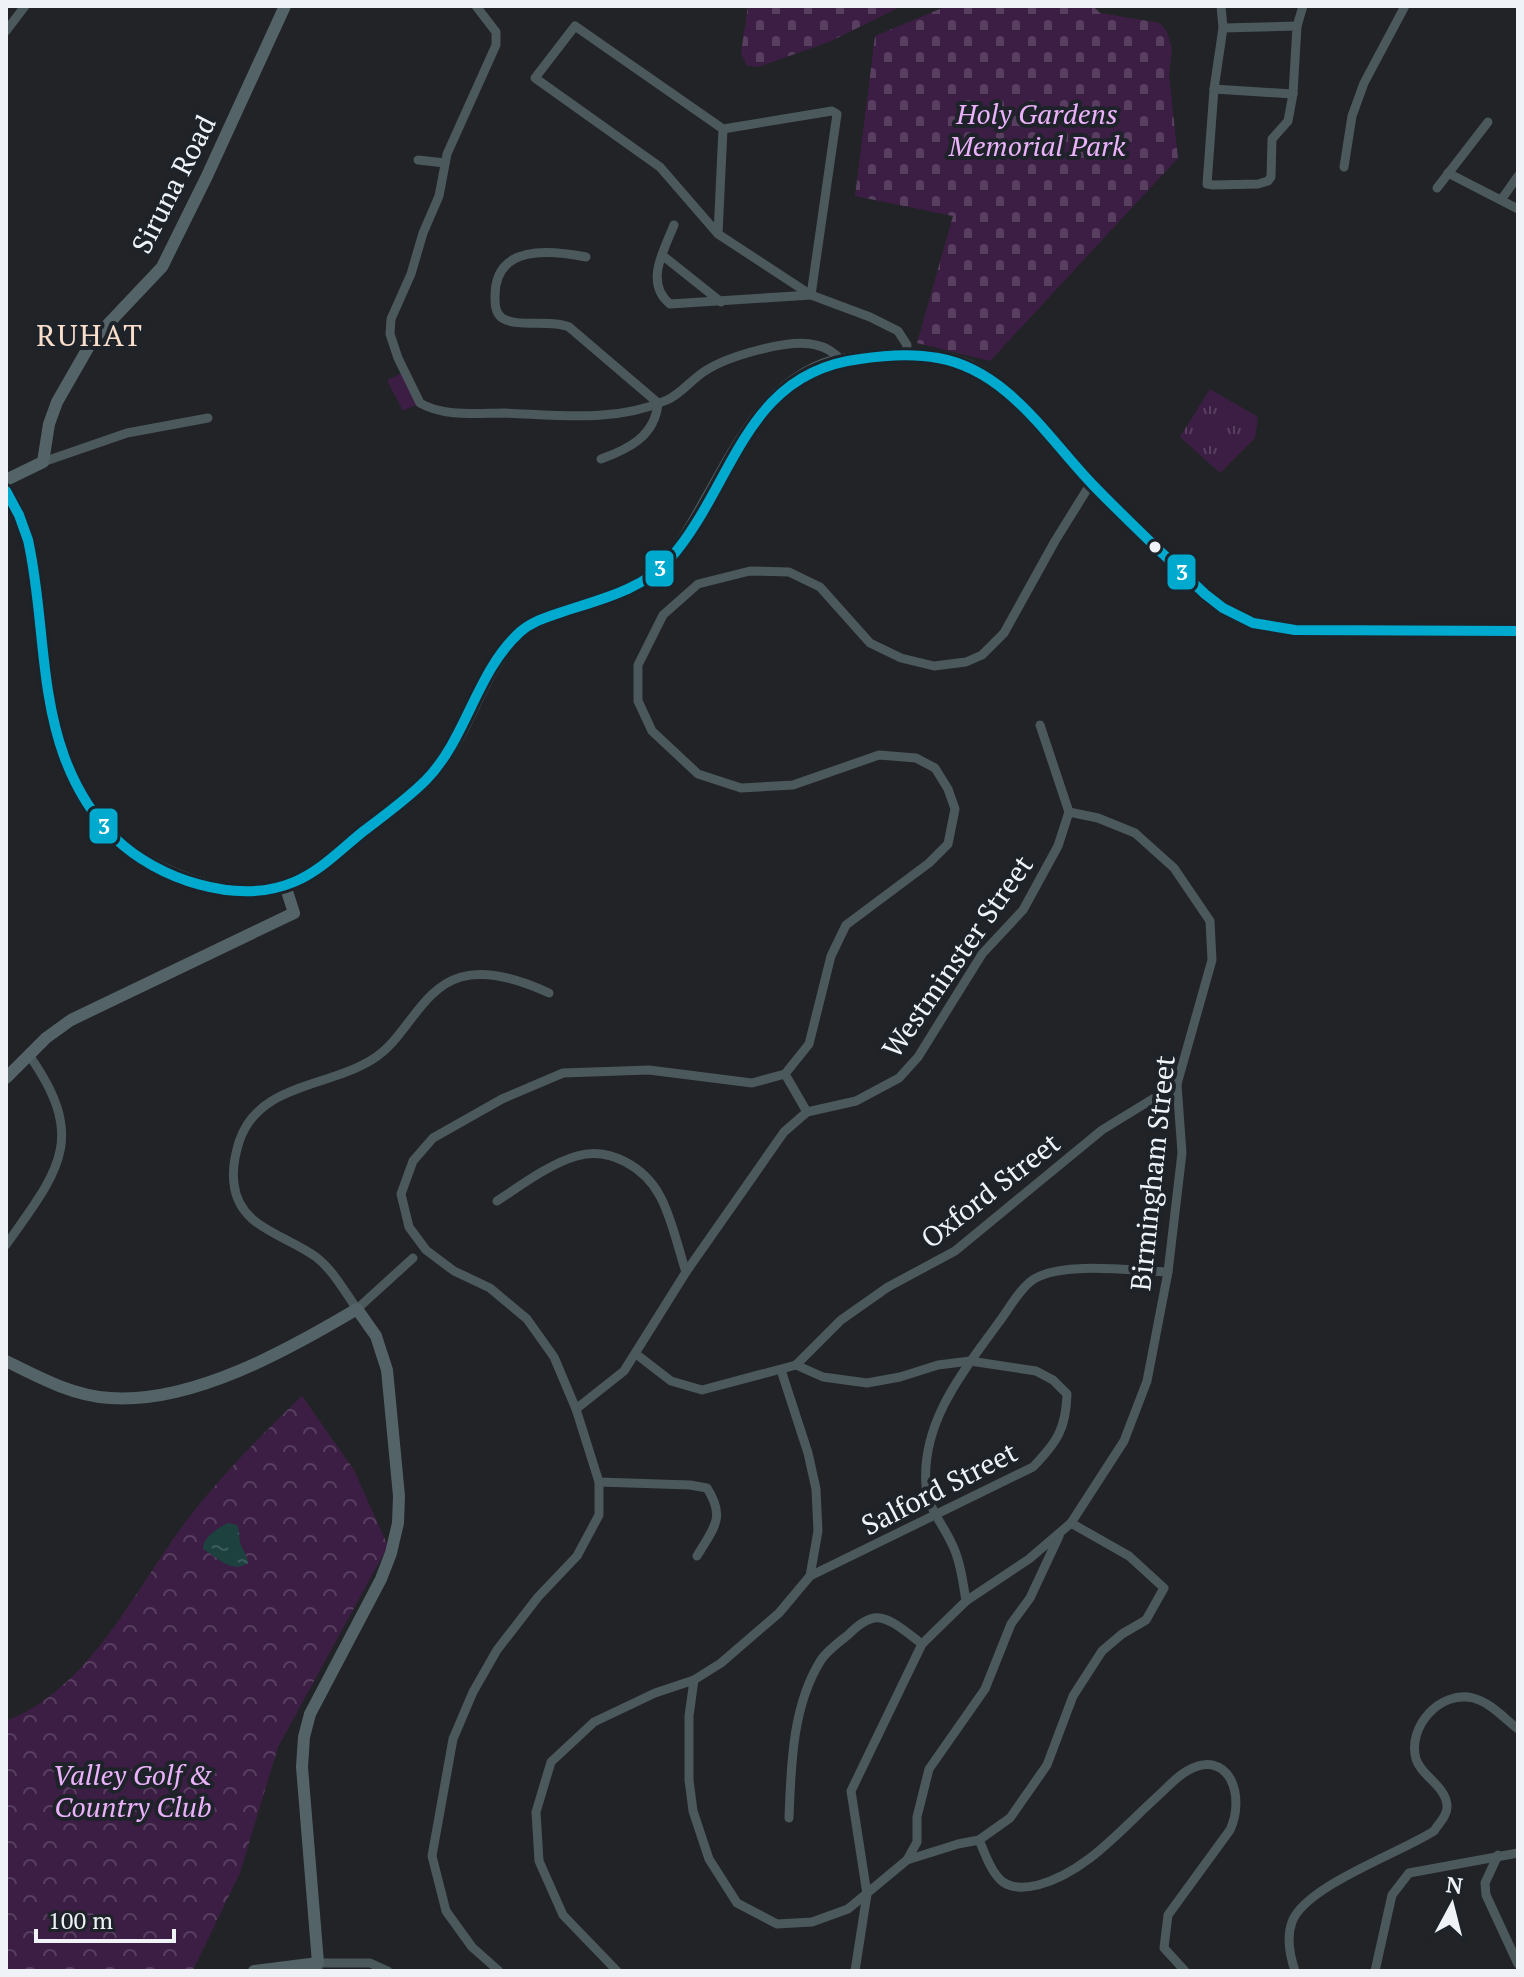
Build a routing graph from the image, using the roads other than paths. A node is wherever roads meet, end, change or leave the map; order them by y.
1 (25, 6) edge
2 (285, 6) edge
3 (476, 6) edge
4 (1221, 6) edge
5 (1303, 6) edge
6 (1405, 6) edge
7 (1297, 26) junction
8 (1223, 28) junction
9 (6, 31) edge
10 (1214, 89) junction
11 (1293, 94) junction
12 (1488, 122) dead end
13 (723, 129) junction
14 (418, 160) dead end
15 (445, 163) junction
16 (1344, 167) dead end
17 (1448, 173) junction
18 (1518, 176) edge
19 (1437, 188) dead end
20 (1501, 200) junction
21 (1518, 209) edge
22 (674, 225) dead end
23 (718, 234) junction
24 (662, 255) junction
25 (586, 257) dead end
26 (811, 295) junction
27 (721, 302) junction
28 (906, 355) junction
29 (842, 361) junction
30 (658, 403) junction
31 (208, 418) dead end
32 (601, 459) dead end
33 (43, 462) junction
34 (6, 480) edge
35 (1091, 483) junction
36 (6, 491) edge
37 (1518, 631) edge
38 (1040, 725) dead end
39 (1069, 812) junction
40 (285, 885) junction
41 (549, 993) dead end
42 (29, 1055) junction
43 (785, 1074) junction
44 (6, 1078) edge
45 (1177, 1084) junction
46 (807, 1112) junction
47 (497, 1201) dead end
48 (6, 1245) edge
49 (413, 1258) dead end
50 (686, 1272) junction
51 (1168, 1272) junction
52 (357, 1309) junction
53 (636, 1354) junction
54 (6, 1361) edge
55 (970, 1361) junction
56 (796, 1365) junction
57 (781, 1370) junction
58 (576, 1409) junction
59 (599, 1482) junction
60 (934, 1514) junction
61 (1071, 1523) junction
62 (1061, 1532) junction
63 (697, 1556) dead end
64 (810, 1576) junction
65 (966, 1601) junction
66 (922, 1644) junction
67 (694, 1680) junction
68 (1518, 1729) edge
69 (789, 1818) dead end
70 (979, 1840) junction
71 (1518, 1853) edge
72 (1498, 1855) junction
73 (907, 1860) junction
74 (867, 1894) junction
75 (1518, 1964) edge
76 (318, 1967) edge
77 (254, 1971) edge
78 (388, 1971) edge
79 (499, 1971) edge
80 (617, 1971) edge
81 (855, 1971) edge
82 (1185, 1971) edge
83 (1295, 1971) edge
84 (1375, 1971) edge

1 - 9 street
2 - 33 street, Siruna Road
3 - 15 street
4 - 8 street
5 - 7 street
6 - 16 street
7 - 8 street
7 - 11 street
8 - 10 street
10 - 11 street
10 - 11 street
12 - 17 street
13 - 23 street
13 - 23 street
13 - 26 street
14 - 15 street
15 - 30 street
17 - 19 street
17 - 20 street
18 - 20 street
20 - 21 street
22 - 24 street
23 - 26 street
24 - 27 street
24 - 27 street
25 - 30 street
26 - 27 street
26 - 28 street
28 - 29 main road
28 - 35 main road
29 - 30 street
29 - 40 main road
30 - 32 street
31 - 33 street
33 - 34 street
35 - 37 main road
35 - 43 street
36 - 40 main road
38 - 39 street
39 - 45 street, Birmingham Street
39 - 46 street, Westminster Street
40 - 42 street
41 - 52 street
42 - 44 street
42 - 48 street
43 - 46 street
43 - 58 street
45 - 51 street, Birmingham Street
45 - 56 street, Oxford Street
46 - 50 street
47 - 50 street
49 - 52 street
50 - 53 street
51 - 55 street
51 - 61 street, Birmingham Street
52 - 54 street
52 - 76 street
53 - 57 street
53 - 58 street
55 - 56 street, Salford Street
55 - 60 street
55 - 60 street, Salford Street
56 - 57 street
57 - 64 street
58 - 59 street
59 - 63 street
59 - 79 street
60 - 64 street, Salford Street
60 - 65 street
61 - 62 street, Birmingham Street
61 - 70 street
62 - 65 street, Birmingham Street
62 - 73 street
64 - 67 street
65 - 66 street, Birmingham Street
66 - 69 street
66 - 74 street, Birmingham Street
67 - 74 street
67 - 80 street
68 - 83 street
70 - 73 street
70 - 82 street
71 - 72 street
72 - 75 street
72 - 84 street
73 - 74 street
74 - 81 street, Birmingham Street
76 - 77 street
76 - 78 street

